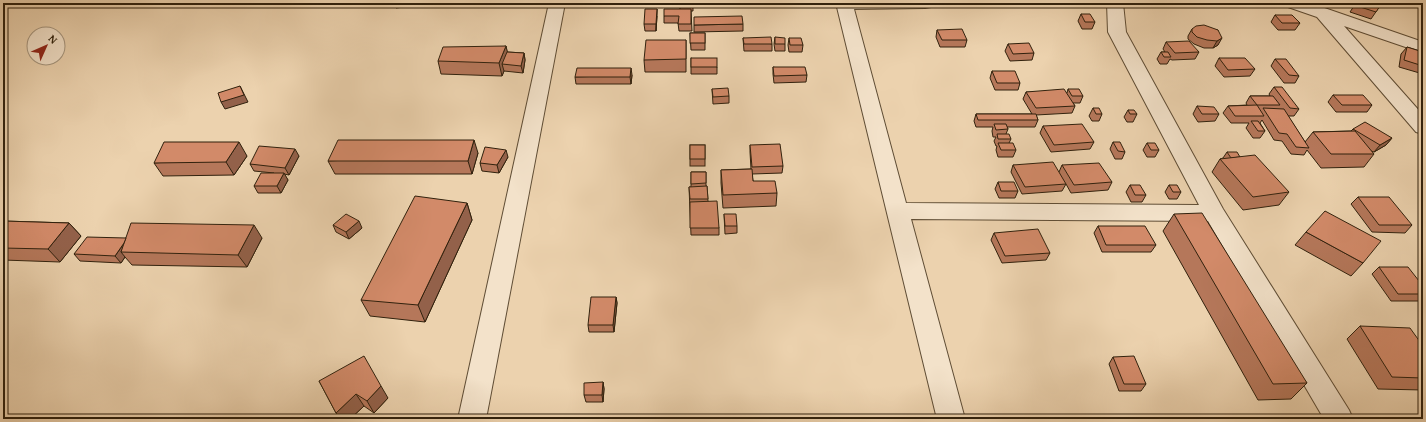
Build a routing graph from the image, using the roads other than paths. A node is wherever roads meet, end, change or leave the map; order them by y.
1 (557, 3) edge
2 (925, 3) edge
3 (1115, 3) edge
4 (1294, 3) edge
5 (844, 4) edge
6 (1323, 13) junction
7 (1423, 48) edge
8 (1423, 127) edge
9 (898, 211) junction
10 (1214, 213) junction
11 (472, 419) edge
12 (952, 419) edge
13 (1339, 419) edge

1 - 11 street
2 - 5 street
3 - 10 street
4 - 6 street
5 - 9 street
6 - 7 street
6 - 8 street
9 - 10 street
9 - 12 street
10 - 13 street

